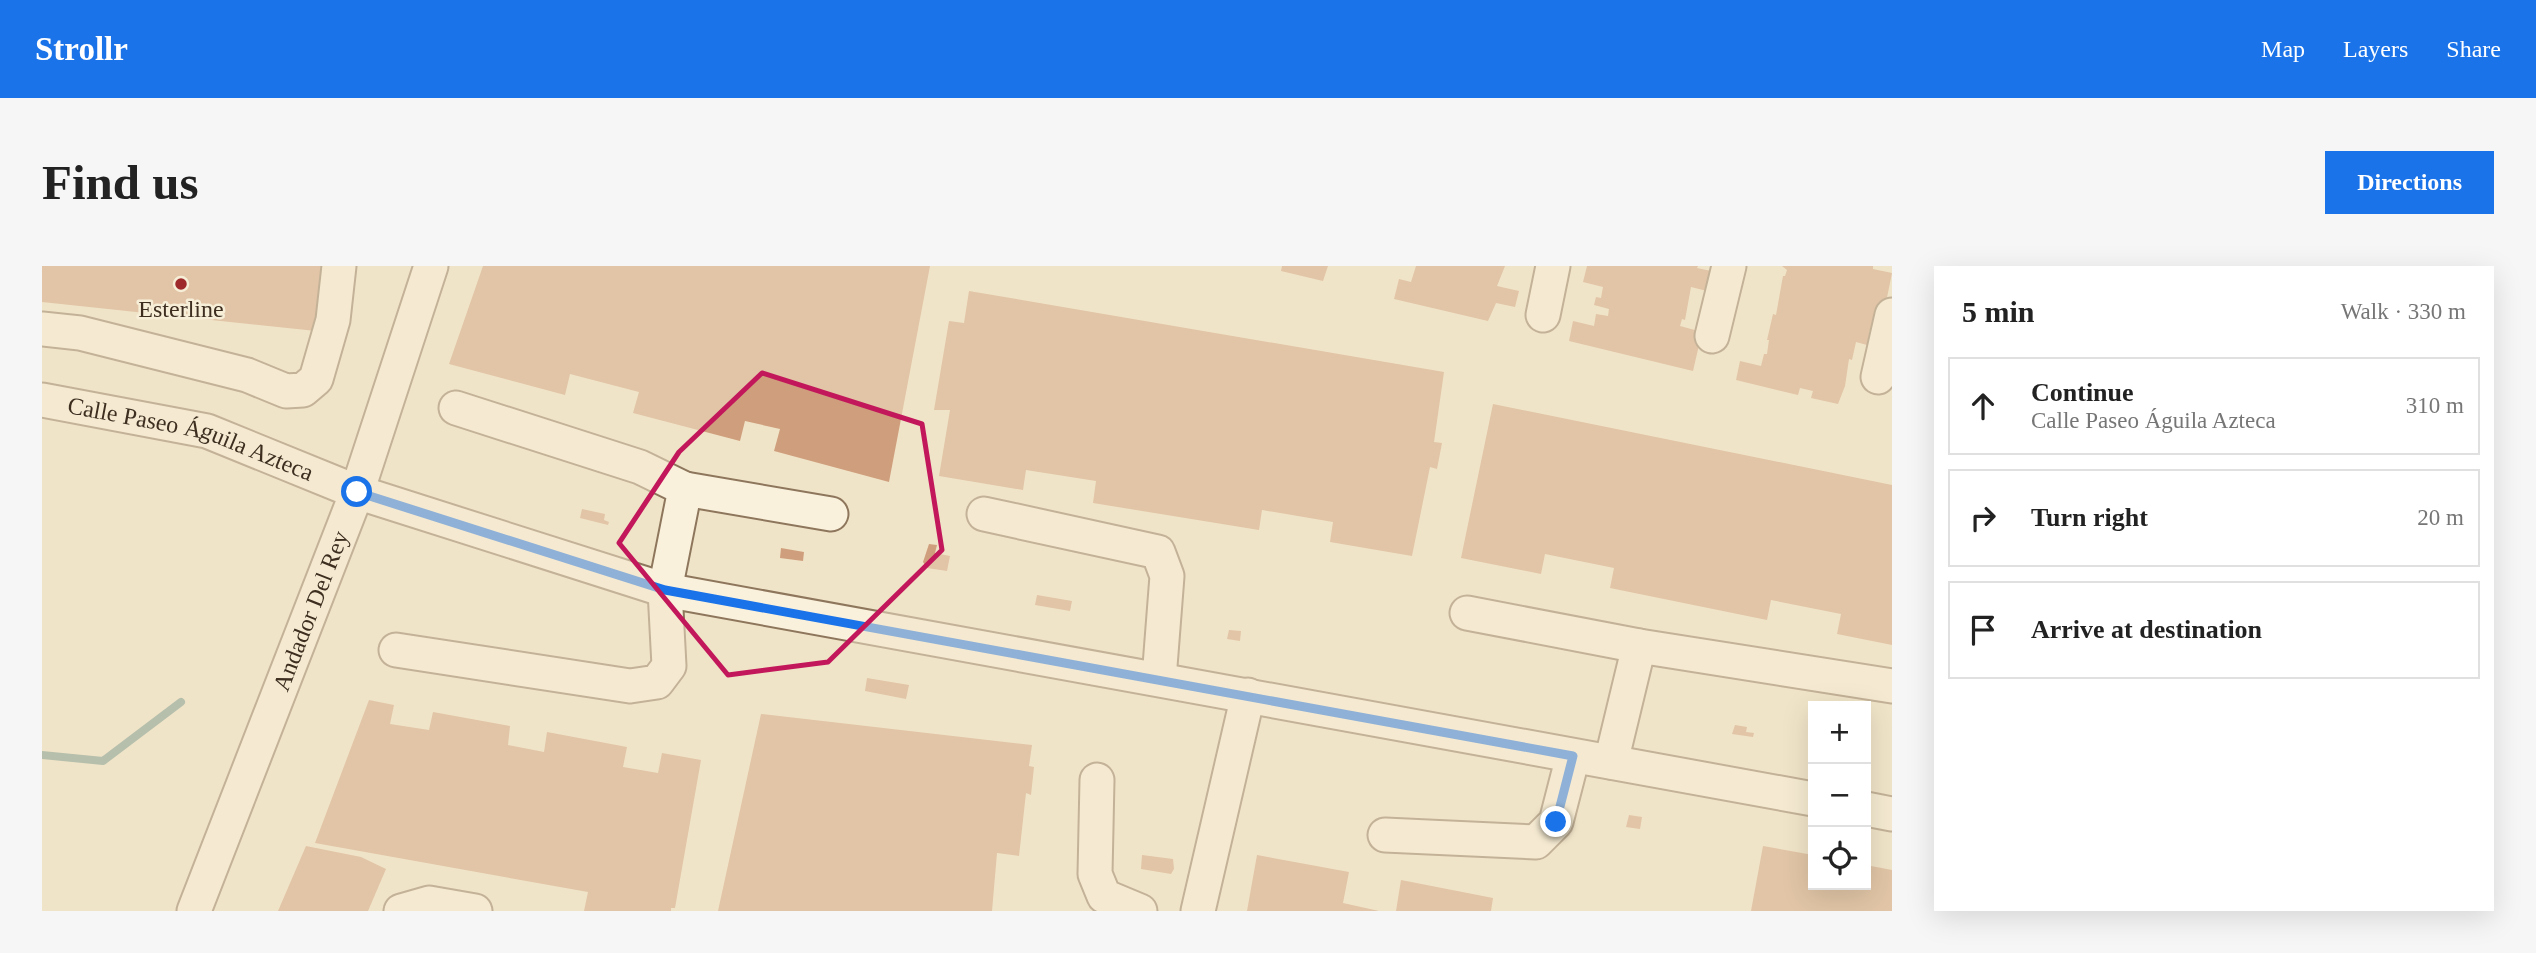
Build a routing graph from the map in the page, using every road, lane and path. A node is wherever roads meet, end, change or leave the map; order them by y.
1 (339, 266) edge
2 (431, 266) edge
3 (1553, 266) edge
4 (1728, 266) edge
5 (1543, 315) dead end
6 (1892, 315) edge
7 (42, 329) edge
8 (1713, 336) dead end
9 (1878, 377) dead end
10 (42, 400) edge
11 (456, 408) dead end
12 (685, 489) junction
13 (357, 492) junction
14 (831, 514) dead end
15 (984, 514) dead end
16 (665, 590) junction
17 (1468, 613) dead end
18 (1639, 646) junction
19 (396, 650) dead end
20 (1158, 679) junction
21 (1892, 686) edge
22 (1248, 695) junction
23 (1573, 756) junction
24 (1611, 762) junction
25 (1097, 780) dead end
26 (1808, 798) edge
27 (1871, 810) edge
28 (1892, 814) edge
29 (1385, 835) dead end
30 (194, 911) edge
31 (401, 911) edge
32 (475, 911) edge
33 (1140, 911) edge
34 (1198, 911) edge

1 - 7 street
2 - 13 street, Andador Del Rey
3 - 5 street
4 - 8 street
6 - 9 street
10 - 13 street, Calle Paseo Águila Azteca
11 - 12 street
12 - 14 street
12 - 16 street
13 - 16 street, Calle Paseo Águila Azteca
13 - 30 street, Andador Del Rey
15 - 20 street
16 - 19 street
16 - 20 street, Calle Paseo Águila Azteca
17 - 18 street
18 - 21 street
18 - 24 street
20 - 22 street, Calle Paseo Águila Azteca
22 - 23 street, Calle Paseo Águila Azteca
22 - 34 street
23 - 24 street, Calle Paseo Águila Azteca
23 - 29 street
24 - 26 street, Calle Paseo Águila Azteca
25 - 33 street
27 - 28 street
31 - 32 street

